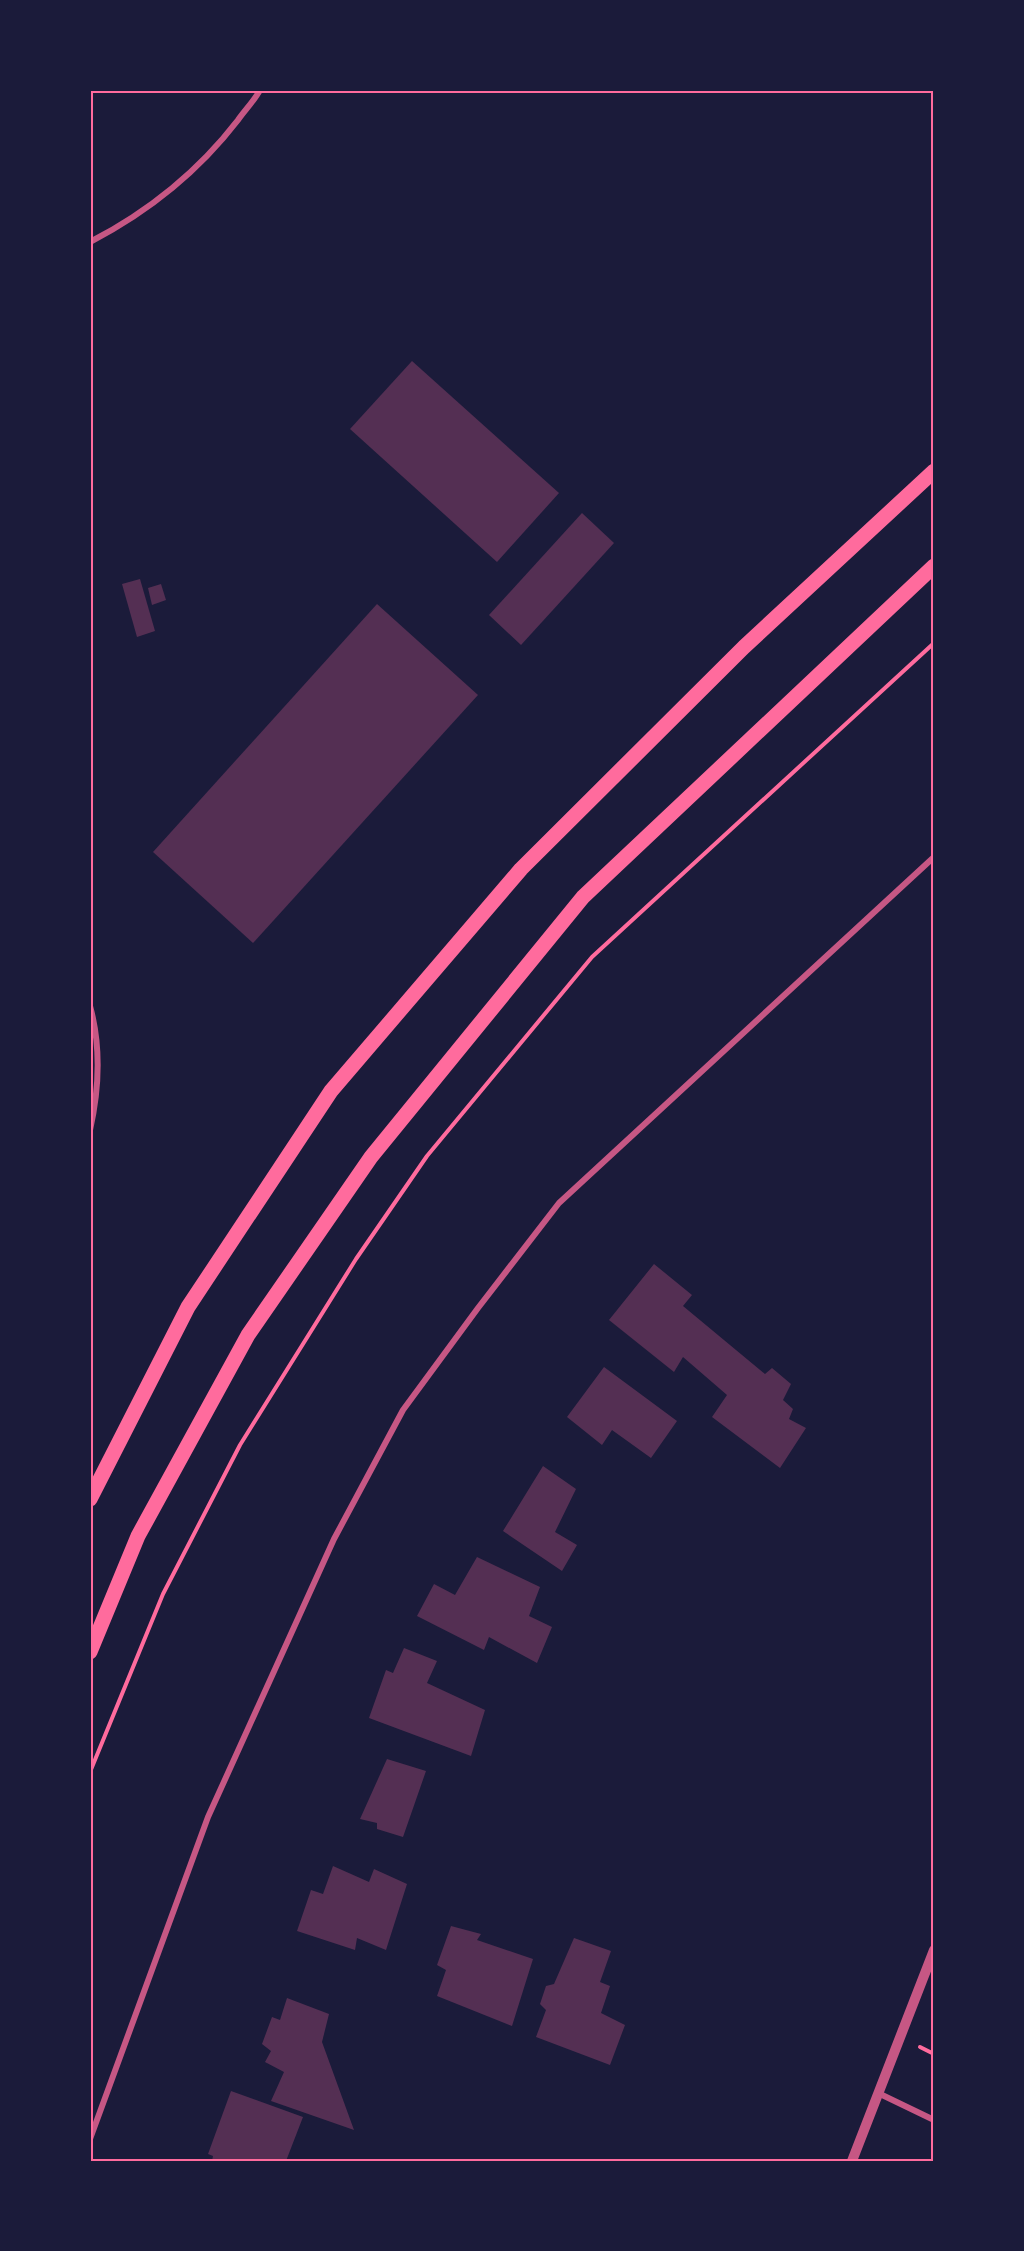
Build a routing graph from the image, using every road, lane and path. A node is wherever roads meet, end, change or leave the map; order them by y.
1 (260, 90) edge
2 (90, 242) edge
3 (934, 471) edge
4 (934, 566) edge
5 (934, 643) edge
6 (934, 857) edge
7 (90, 1006) edge
8 (90, 1130) edge
9 (90, 1498) edge
10 (90, 1652) edge
11 (90, 1772) edge
12 (934, 1950) edge
13 (878, 2094) junction
14 (934, 2121) edge
15 (90, 2139) edge
16 (852, 2161) edge

1 - 2 street
3 - 9 main road
4 - 10 main road
5 - 11 path
6 - 15 street
7 - 8 street
12 - 13 street
13 - 14 street
13 - 16 street

